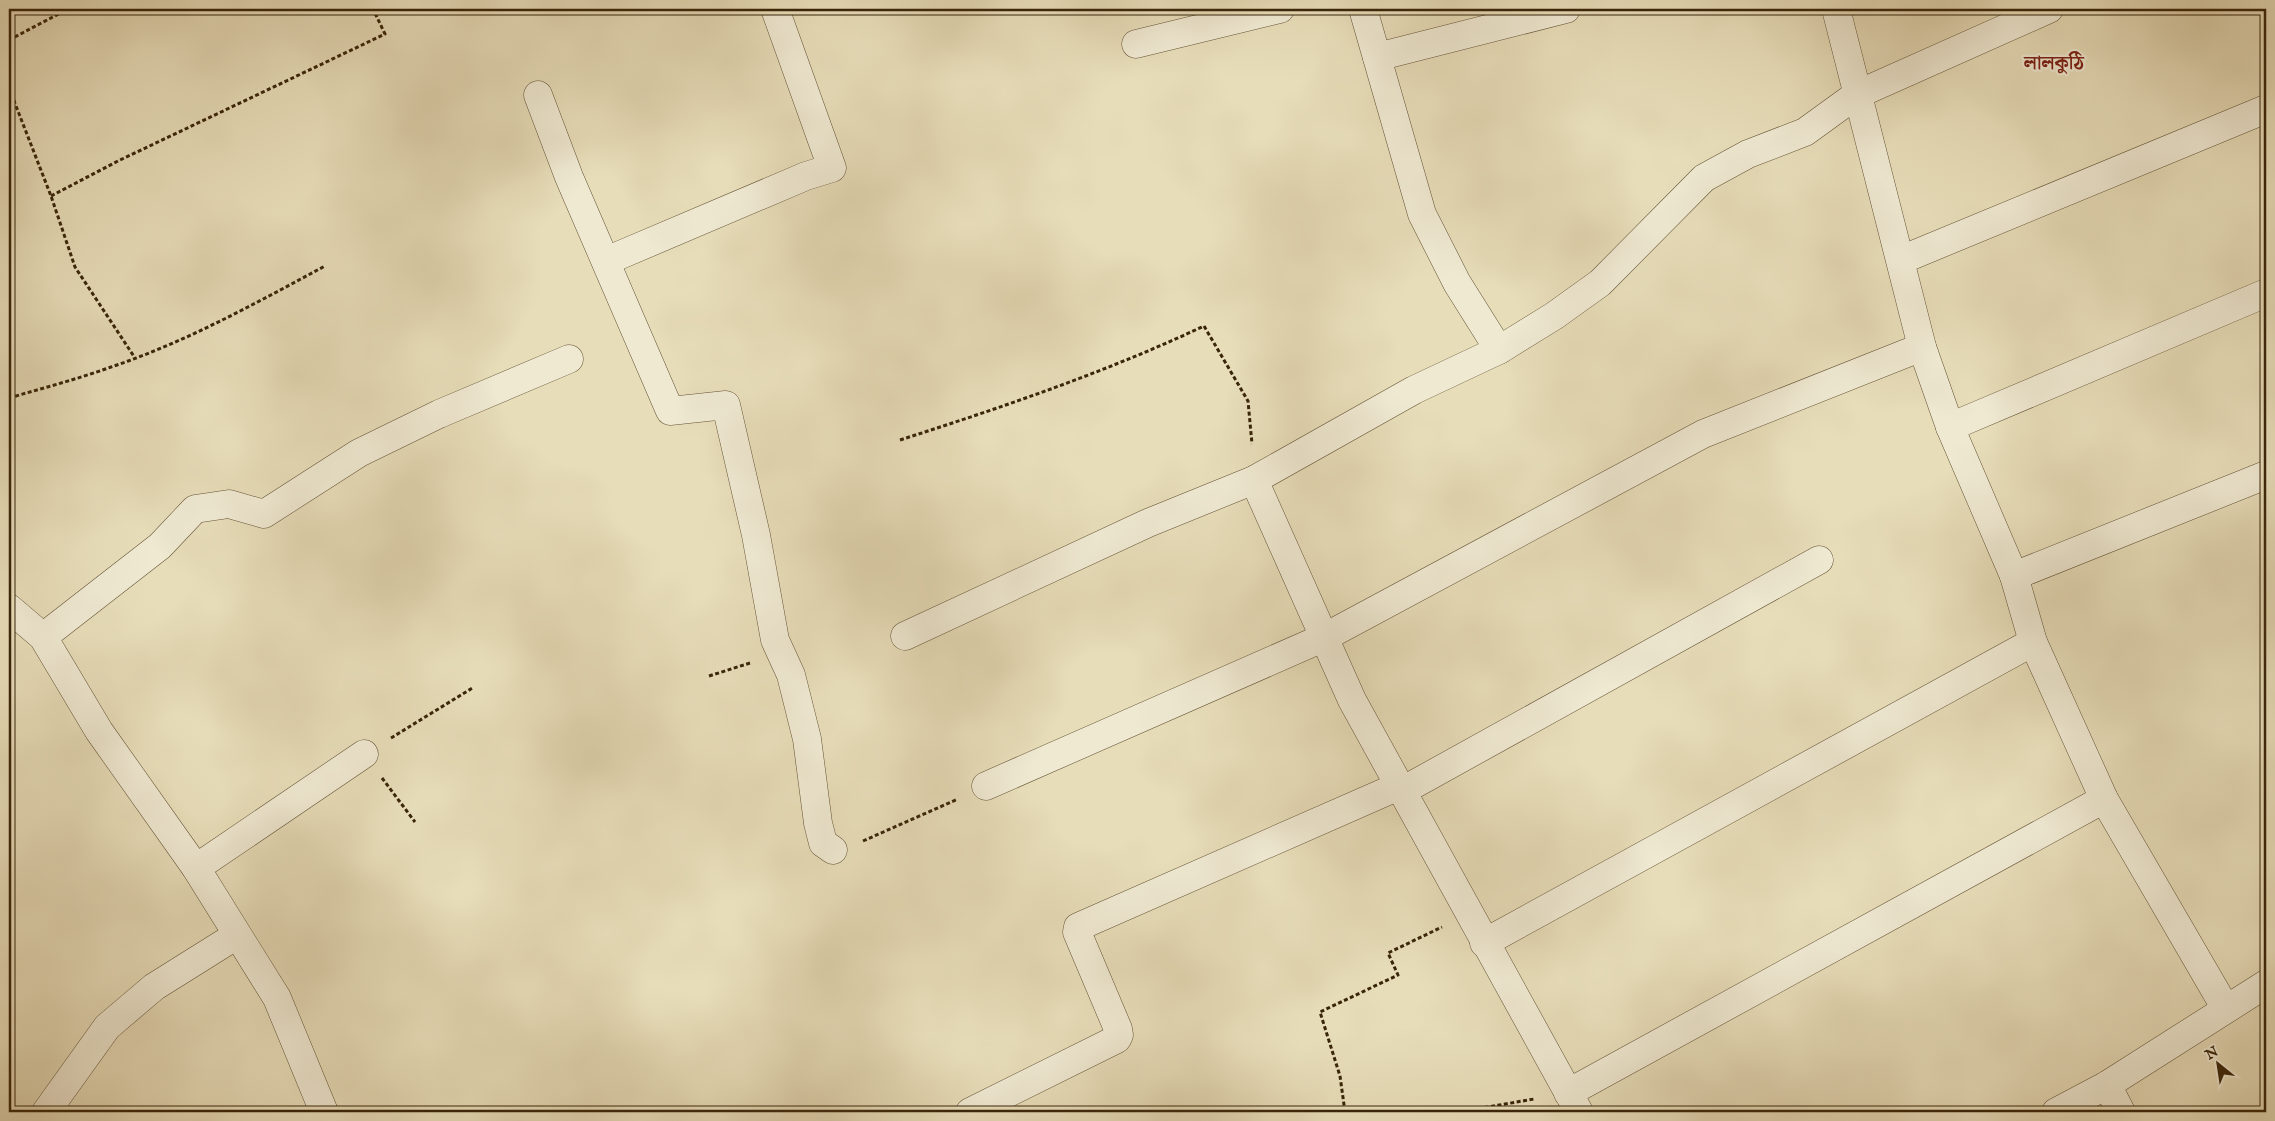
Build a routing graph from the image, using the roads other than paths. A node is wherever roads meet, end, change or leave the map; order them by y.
1 (775, 9) edge
2 (1280, 9) edge
3 (1363, 9) edge
4 (1566, 9) edge
5 (1836, 9) edge
6 (2049, 9) edge
7 (1136, 44) dead end
8 (1377, 57) junction
9 (538, 95) dead end
10 (1856, 95) junction
11 (2266, 108) edge
12 (1901, 260) junction
13 (606, 261) junction
14 (2266, 293) edge
15 (1922, 347) junction
16 (1499, 350) junction
17 (569, 360) dead end
18 (1950, 427) junction
19 (2266, 475) edge
20 (1254, 480) junction
21 (1818, 560) dead end
22 (2014, 576) junction
23 (9, 608) edge
24 (905, 636) dead end
25 (43, 637) junction
26 (1325, 637) junction
27 (2033, 642) junction
28 (364, 754) road end
29 (986, 786) road end
30 (1401, 788) junction
31 (2104, 798) junction
32 (834, 850) road end
33 (196, 868) junction
34 (237, 935) junction
35 (1484, 943) junction
36 (2266, 984) edge
37 (2226, 1009) junction
38 (2107, 1086) junction
39 (1573, 1102) edge
40 (46, 1112) edge
41 (324, 1112) edge
42 (970, 1112) edge
43 (2056, 1112) edge
44 (2121, 1112) edge

1 - 13 street
2 - 7 street
3 - 8 street
4 - 8 street
5 - 10 street
6 - 10 street
8 - 16 street
9 - 13 street
10 - 12 street
10 - 16 street
11 - 12 street
12 - 15 street
13 - 32 street
14 - 18 street
15 - 18 street
15 - 26 street
16 - 20 street
17 - 25 street
18 - 22 street
19 - 22 street
20 - 24 street
20 - 26 street
21 - 30 street
22 - 27 street
23 - 25 street
25 - 33 street
26 - 29 street
26 - 30 street
27 - 31 street
27 - 35 street
28 - 33 street
30 - 35 street
30 - 42 street
31 - 37 street
31 - 39 street
33 - 34 street
34 - 40 street
34 - 41 street
35 - 39 street
36 - 37 street
37 - 38 street
38 - 43 street
38 - 44 street

